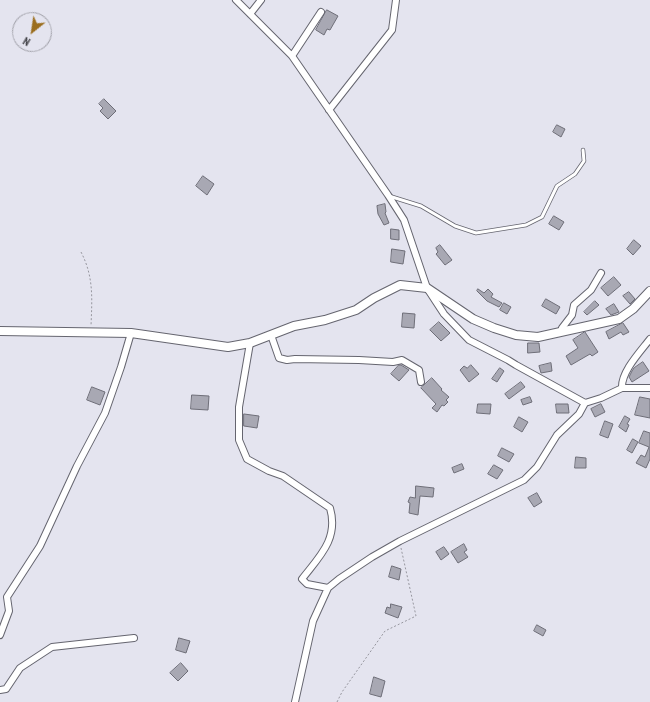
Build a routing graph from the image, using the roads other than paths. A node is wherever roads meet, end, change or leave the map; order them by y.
1 (236, 0) edge
2 (261, 0) edge
3 (396, 0) edge
4 (321, 12) dead end
5 (250, 14) junction
6 (292, 56) junction
7 (329, 110) junction
8 (583, 150) dead end
9 (388, 195) junction
10 (601, 272) dead end
11 (427, 288) junction
12 (650, 291) edge
13 (0, 331) edge
14 (561, 332) junction
15 (131, 333) junction
16 (271, 335) junction
17 (650, 339) edge
18 (250, 343) junction
19 (421, 382) dead end
20 (622, 388) junction
21 (650, 388) edge
22 (585, 403) junction
23 (328, 588) junction
24 (0, 594) edge
25 (7, 597) junction
26 (0, 635) edge
27 (134, 638) dead end
28 (0, 690) edge
29 (295, 702) edge

1 - 5 street
2 - 5 street
3 - 7 street
4 - 6 street
5 - 6 street
6 - 7 street
7 - 9 street
8 - 9 lane
9 - 11 street
10 - 14 street
11 - 14 street
11 - 16 street
11 - 22 street
12 - 14 street
13 - 15 street
15 - 18 street
15 - 25 street
16 - 18 street
16 - 19 street
17 - 20 street
18 - 23 street
20 - 21 street
20 - 22 street
22 - 23 street
23 - 29 street
24 - 25 street
25 - 26 street
27 - 28 street

